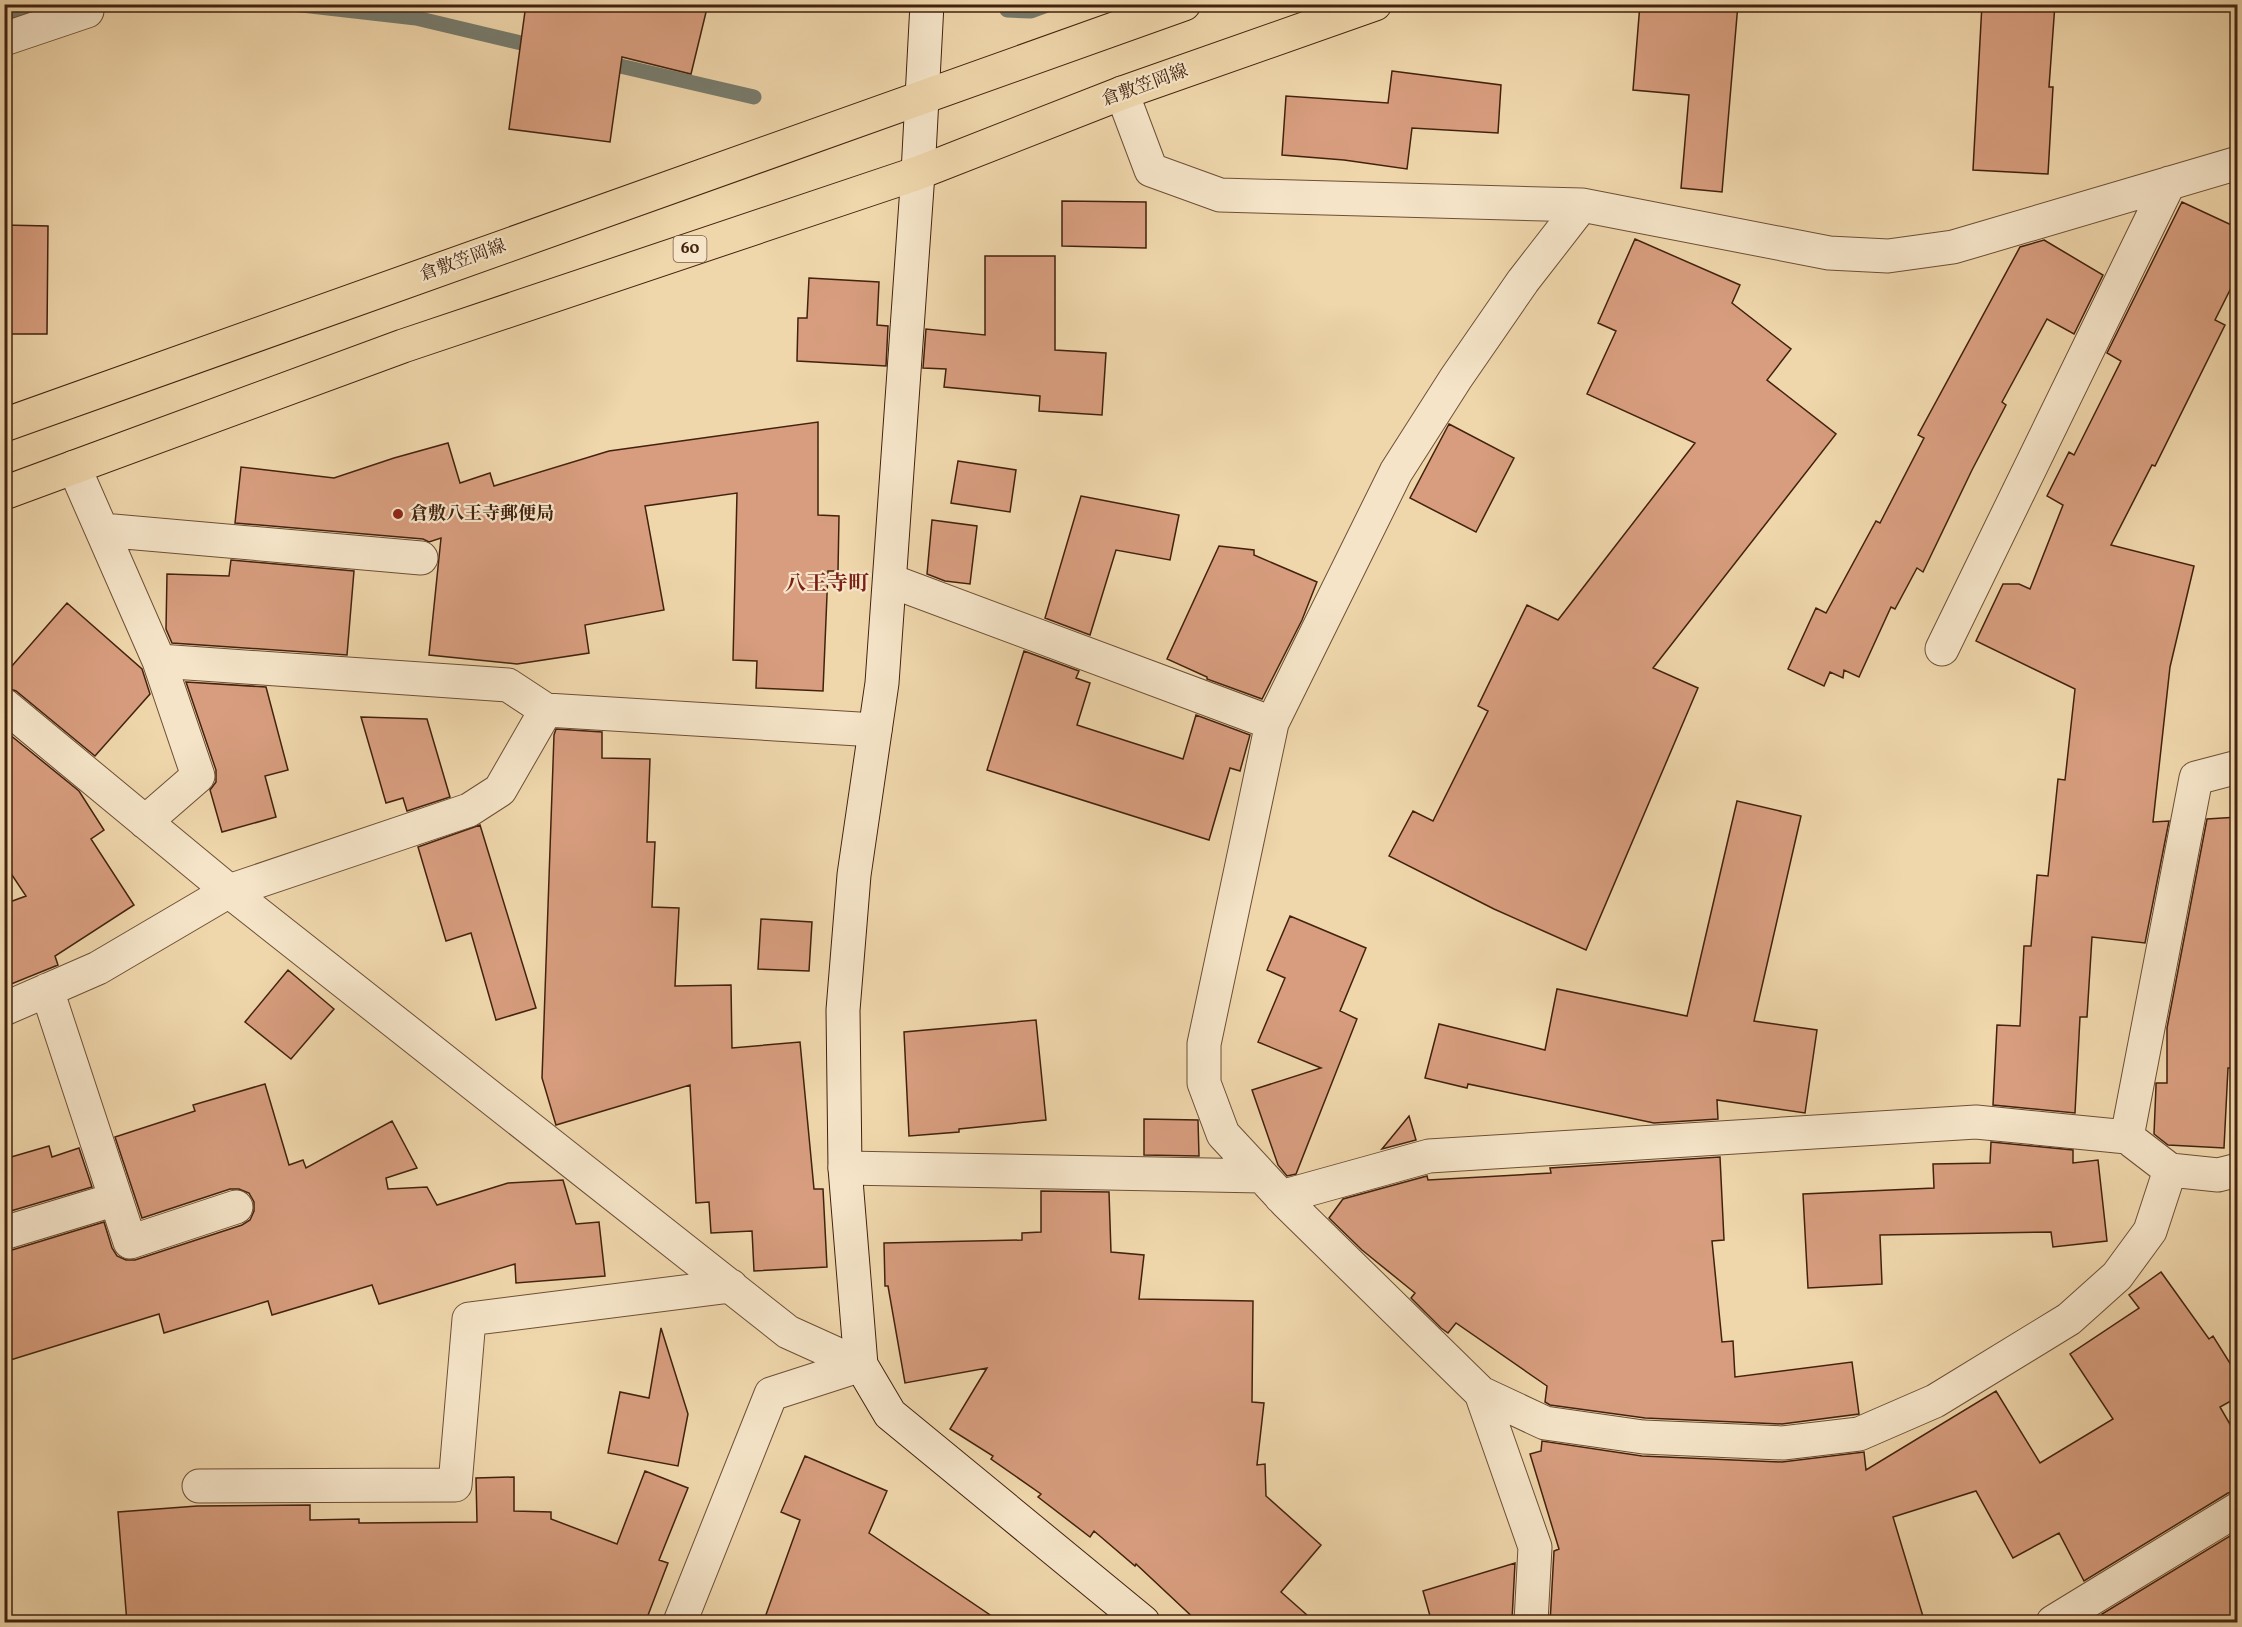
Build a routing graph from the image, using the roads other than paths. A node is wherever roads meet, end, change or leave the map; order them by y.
1 (927, 4) edge
2 (1184, 4) edge
3 (1375, 4) edge
4 (87, 10) dead end
5 (4, 39) edge
6 (1122, 93) junction
7 (921, 97) junction
8 (2238, 163) edge
9 (918, 173) junction
10 (2169, 183) junction
11 (1582, 205) junction
12 (4, 425) edge
13 (74, 467) junction
14 (4, 494) edge
15 (102, 530) junction
16 (422, 558) dead end
17 (891, 581) junction
18 (1942, 649) dead end
19 (159, 661) junction
20 (4, 705) edge
21 (546, 710) junction
22 (1272, 723) junction
23 (875, 730) junction
24 (2238, 767) edge
25 (144, 822) junction
26 (229, 891) junction
27 (47, 990) junction
28 (4, 1009) edge
29 (2127, 1137) junction
30 (845, 1168) junction
31 (2170, 1170) junction
32 (2235, 1176) edge
33 (1271, 1186) junction
34 (116, 1199) junction
35 (236, 1208) dead end
36 (7, 1232) dead end
37 (731, 1286) junction
38 (861, 1365) junction
39 (1481, 1393) junction
40 (199, 1486) dead end
41 (2238, 1509) edge
42 (680, 1623) edge
43 (1143, 1623) edge
44 (1531, 1623) edge
45 (2053, 1623) edge

1 - 7 street
2 - 7 main road, 倉敷笠岡線
3 - 6 main road, 倉敷笠岡線 / 60
4 - 5 street
6 - 9 main road, 倉敷笠岡線 / 60
6 - 11 street
7 - 9 street
7 - 12 main road, 倉敷笠岡線
8 - 10 street
9 - 13 main road, 倉敷笠岡線 / 60
9 - 17 street
10 - 11 street
10 - 18 street
11 - 22 street
13 - 14 main road, 倉敷笠岡線 / 60
13 - 15 street
15 - 16 street
15 - 19 street
17 - 22 street
17 - 23 street
19 - 21 street
19 - 25 street
20 - 25 street
21 - 23 street
21 - 26 street
22 - 33 street
23 - 30 street
24 - 29 street
25 - 26 street
26 - 27 street
26 - 37 street
27 - 28 street
27 - 34 street
29 - 31 street
29 - 33 street
30 - 33 street
30 - 38 street
31 - 32 street
31 - 39 street
33 - 39 street
34 - 35 street
34 - 36 street
37 - 38 street
37 - 40 street
38 - 42 street
38 - 43 street
39 - 44 street
41 - 45 street

